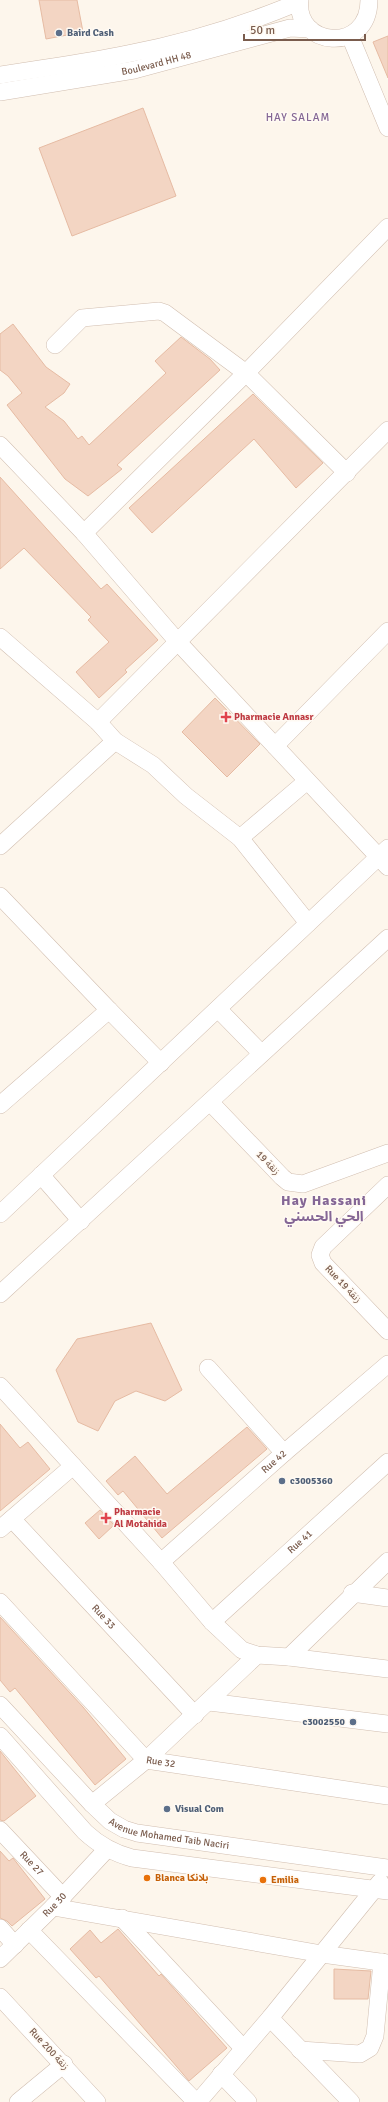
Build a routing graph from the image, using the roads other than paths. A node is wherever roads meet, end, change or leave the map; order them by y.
1 (369, 0) edge
2 (299, 1) edge
3 (310, 29) junction
4 (350, 36) junction
5 (0, 75) edge
6 (0, 92) edge
7 (388, 128) edge
8 (388, 226) edge
9 (55, 345) dead end
10 (246, 373) junction
11 (388, 430) edge
12 (0, 445) edge
13 (347, 473) junction
14 (84, 533) junction
15 (388, 631) edge
16 (0, 637) edge
17 (177, 641) junction
18 (98, 722) junction
19 (115, 741) junction
20 (275, 746) junction
21 (307, 781) junction
22 (240, 838) junction
23 (0, 846) edge
24 (385, 857) edge
25 (0, 896) edge
26 (308, 923) junction
27 (388, 938) edge
28 (218, 1009) junction
29 (109, 1010) junction
30 (261, 1053) junction
31 (161, 1063) junction
32 (210, 1102) junction
33 (0, 1105) edge
34 (388, 1153) edge
35 (41, 1175) junction
36 (388, 1185) edge
37 (0, 1214) edge
38 (81, 1220) junction
39 (0, 1294) edge
40 (388, 1331) edge
41 (388, 1364) edge
42 (208, 1368) dead end
43 (0, 1386) edge
44 (284, 1453) junction
45 (388, 1462) edge
46 (73, 1466) junction
47 (6, 1524) edge
48 (388, 1561) edge
49 (161, 1562) junction
50 (352, 1594) junction
51 (388, 1598) edge
52 (0, 1602) edge
53 (212, 1622) junction
54 (257, 1655) junction
55 (288, 1657) junction
56 (388, 1669) edge
57 (209, 1702) junction
58 (0, 1705) edge
59 (195, 1715) junction
60 (388, 1724) edge
61 (0, 1736) edge
62 (146, 1760) junction
63 (388, 1796) edge
64 (92, 1804) junction
65 (0, 1830) edge
66 (107, 1849) junction
67 (388, 1868) edge
68 (388, 1873) edge
69 (381, 1890) edge
70 (58, 1902) junction
71 (122, 1918) junction
72 (0, 1928) edge
73 (29, 1930) junction
74 (15, 1945) junction
75 (322, 1954) junction
76 (0, 1959) edge
77 (385, 1962) edge
78 (0, 1997) edge
79 (270, 2018) junction
80 (243, 2048) junction
81 (300, 2050) junction
82 (64, 2064) junction
83 (221, 2074) junction
84 (18, 2102) edge
85 (97, 2102) edge
86 (197, 2102) edge
87 (248, 2102) edge
88 (351, 2102) edge

1 - 4 street
2 - 3 street
2 - 5 street, Boulevard HH 48
3 - 4 street
3 - 6 street, Boulevard HH 48
4 - 7 street
8 - 10 street
9 - 10 street
10 - 13 street
10 - 14 street
11 - 13 street
12 - 14 street
13 - 17 street
14 - 17 street
15 - 20 street
16 - 18 street
17 - 18 street
17 - 20 street
18 - 19 street
19 - 22 street
19 - 23 street
20 - 21 street
21 - 22 street
21 - 24 street
22 - 26 street
24 - 26 street
25 - 29 street
26 - 28 street
27 - 30 street
28 - 30 street
28 - 31 street
29 - 31 street
29 - 33 street
30 - 32 street
31 - 35 street
32 - 34 street, 19 زنقة
32 - 38 street
35 - 37 street
35 - 38 street
36 - 40 street, Rue 19 زنقة
38 - 39 street
41 - 44 street, Rue 42
42 - 44 street
43 - 46 street
44 - 49 street, Rue 42
45 - 53 street, Rue 41
46 - 47 street
46 - 49 street
47 - 59 street, Rue 33
48 - 50 street
49 - 53 street
50 - 51 street
50 - 55 street
52 - 62 street, Rue 32
53 - 54 street
54 - 55 street
54 - 57 street
55 - 56 street
57 - 59 street
57 - 60 street
58 - 64 street, Avenue Mohamed Taib Naciri
59 - 62 street
61 - 66 street
62 - 63 street, Rue 32
62 - 64 street
64 - 67 street, Avenue Mohamed Taib Naciri
65 - 70 street, Rue 27
66 - 69 street
66 - 70 street, Rue 30
68 - 69 street
69 - 75 street
70 - 71 street
70 - 73 street, Rue 30
71 - 75 street
71 - 80 street
72 - 74 street
73 - 74 street, Rue 30
73 - 86 street
74 - 76 street, Rue 30
75 - 77 street
75 - 79 street
77 - 81 street
78 - 82 street, Rue 200 زنقة
79 - 80 street
79 - 81 street
80 - 83 street
81 - 88 street
82 - 84 street
82 - 85 street, Rue 200 زنقة
83 - 86 street
83 - 87 street

